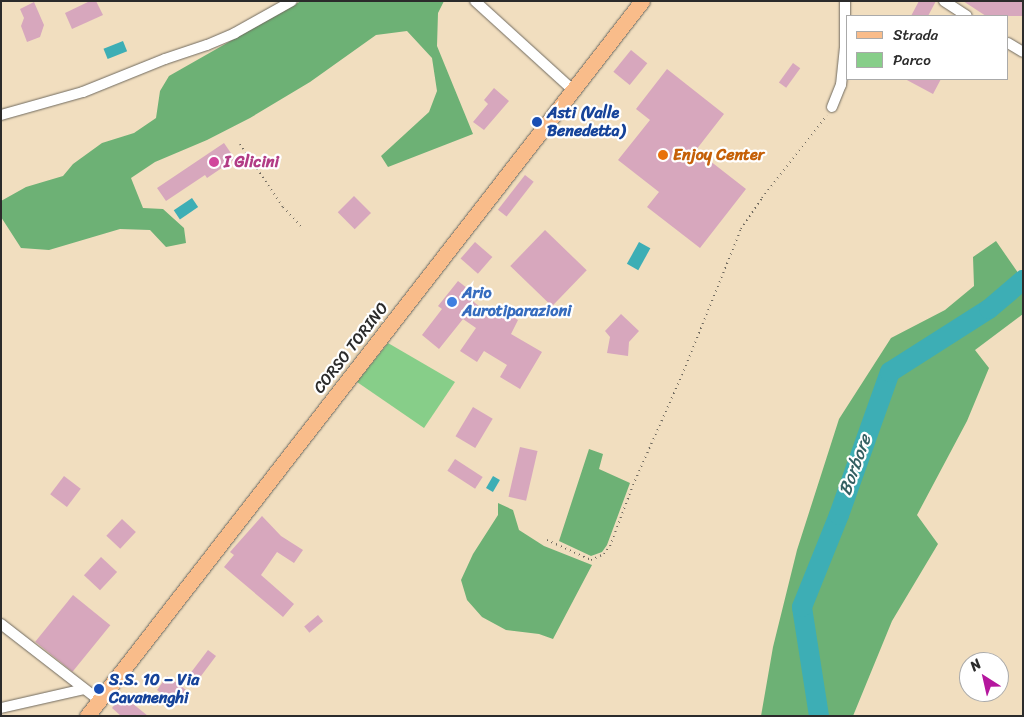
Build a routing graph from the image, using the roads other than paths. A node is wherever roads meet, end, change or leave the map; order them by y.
1 (292, 1) edge
2 (475, 1) edge
3 (642, 1) edge
4 (845, 1) edge
5 (944, 1) edge
6 (965, 15) edge
7 (1009, 44) edge
8 (1023, 52) edge
9 (574, 90) junction
10 (832, 107) road end
11 (1, 115) edge
12 (1, 624) edge
13 (84, 689) junction
14 (100, 700) junction
15 (1, 708) edge
16 (87, 716) edge

1 - 11 street
2 - 9 street
3 - 9 main road, CORSO TORINO
4 - 10 street
5 - 6 street
7 - 8 street
9 - 14 main road, CORSO TORINO
12 - 13 street
13 - 14 street
13 - 15 street
14 - 16 main road, CORSO TORINO

